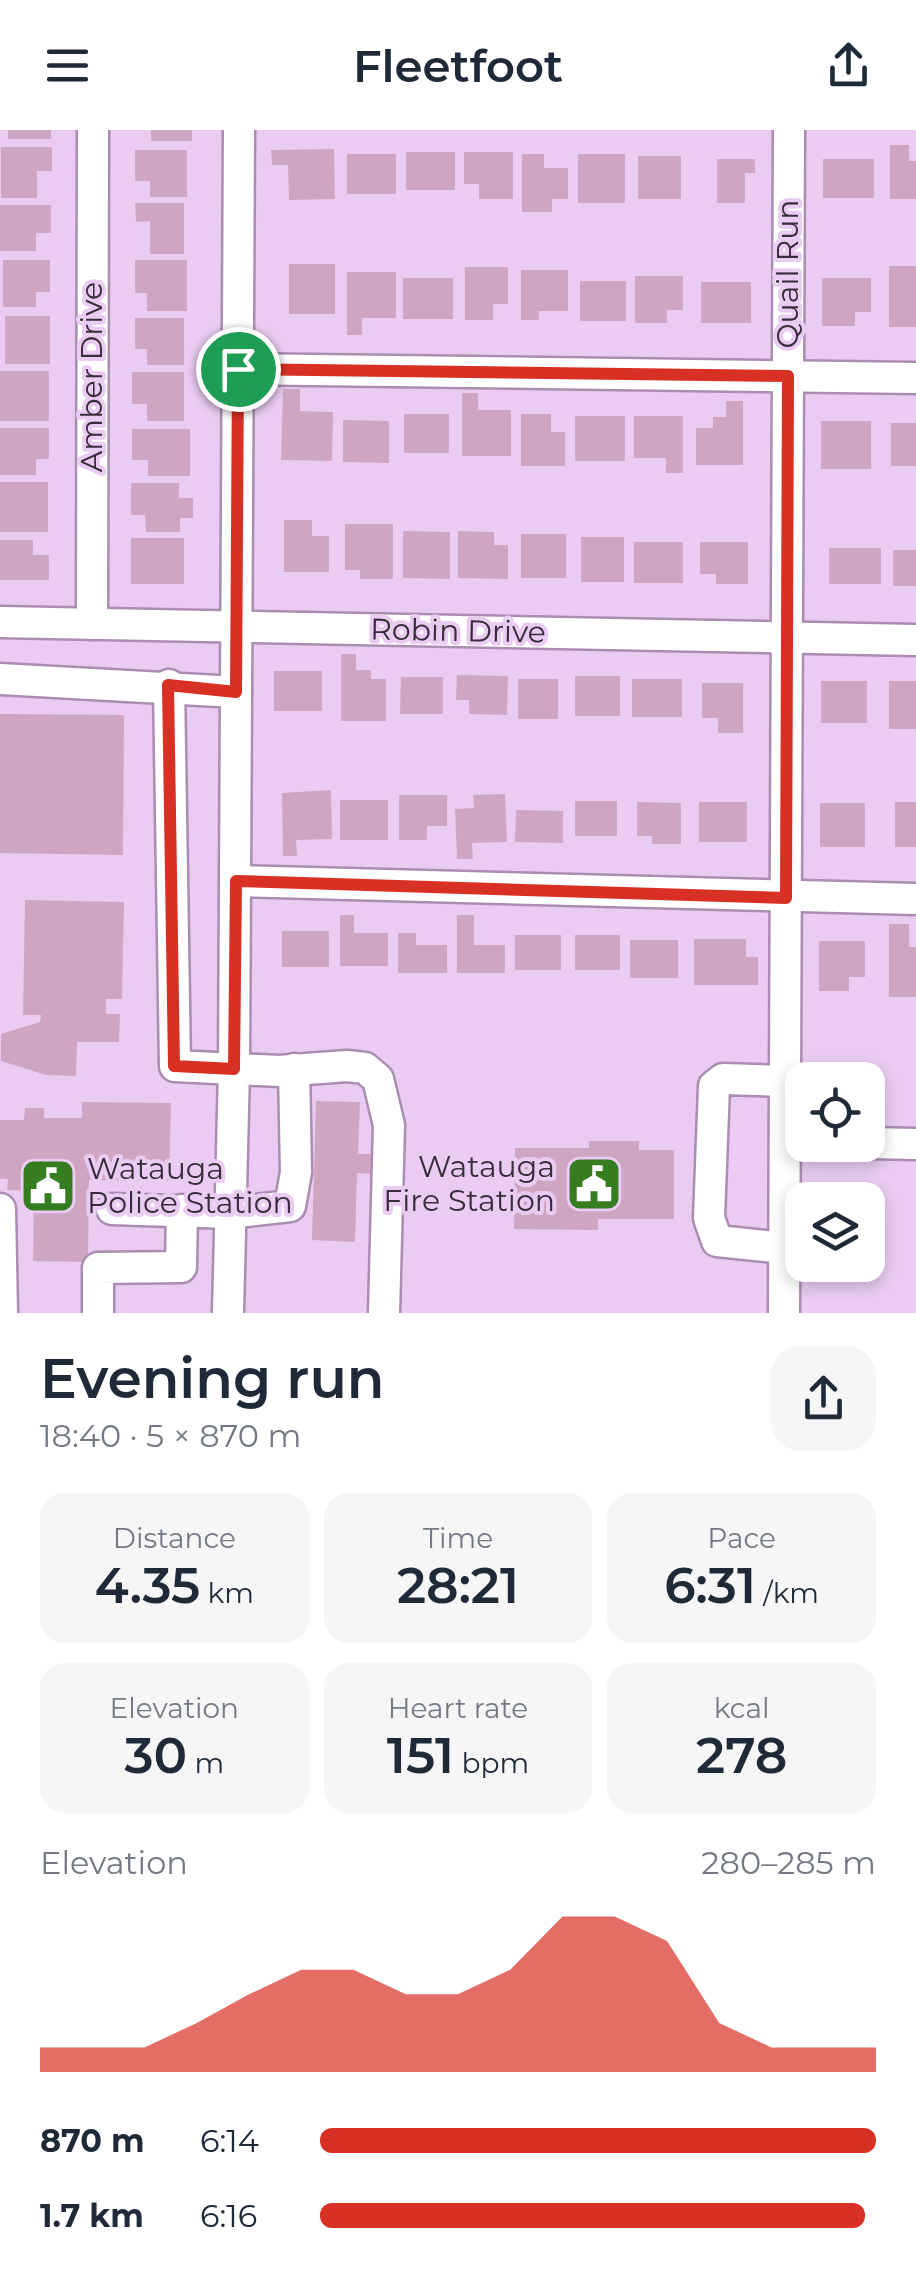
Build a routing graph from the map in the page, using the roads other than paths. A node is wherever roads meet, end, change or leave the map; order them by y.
1 (93, 130) edge
2 (239, 130) edge
3 (789, 130) edge
4 (238, 369) junction
5 (788, 376) junction
6 (916, 378) edge
7 (0, 622) edge
8 (92, 624) junction
9 (235, 627) junction
10 (789, 638) junction
11 (916, 640) edge
12 (0, 679) edge
13 (168, 685) junction
14 (236, 692) junction
15 (236, 881) junction
16 (786, 898) junction
17 (916, 900) edge
18 (785, 1062) edge
19 (234, 1069) junction
20 (294, 1069) junction
21 (785, 1081) edge
22 (885, 1143) edge
23 (916, 1144) edge
24 (792, 1162) edge
25 (112, 1209) dead end
26 (0, 1210) edge
27 (182, 1210) junction
28 (230, 1213) junction
29 (784, 1248) junction
30 (2, 1313) edge
31 (98, 1313) edge
32 (228, 1313) edge
33 (384, 1313) edge
34 (784, 1313) edge

1 - 8 street, Amber Drive
2 - 4 street
3 - 5 street, Quail Run
4 - 5 street
4 - 9 street
5 - 6 street
5 - 10 street, Quail Run
7 - 8 street, Robin Drive
8 - 9 street, Robin Drive
9 - 10 street, Robin Drive
9 - 14 street
10 - 11 street, Robin Drive
10 - 16 street, Quail Run
12 - 13 street
13 - 14 street
13 - 19 street
14 - 15 street
15 - 16 street
15 - 19 street
16 - 17 street
16 - 18 street, Quail Run
19 - 20 street
19 - 28 street
20 - 28 street
20 - 33 street
21 - 29 street
22 - 23 street
24 - 29 street, Quail Run
25 - 27 street
26 - 30 street
27 - 28 street
27 - 31 street
28 - 32 street
29 - 34 street, Quail Run

